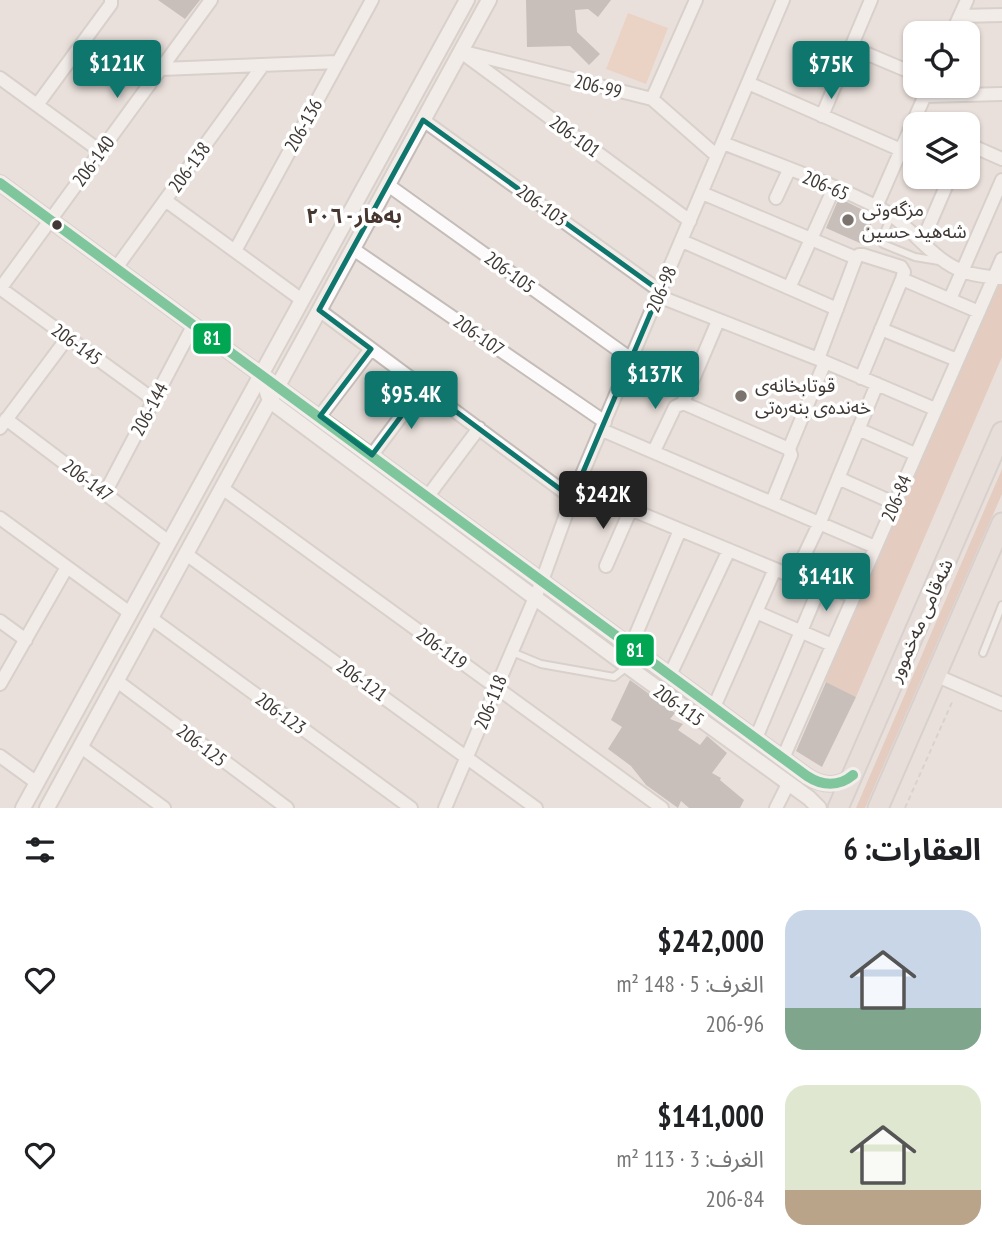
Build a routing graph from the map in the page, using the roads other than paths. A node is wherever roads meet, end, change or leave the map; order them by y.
1 (111, 0) edge
2 (211, 0) edge
3 (372, 0) edge
4 (467, 0) edge
5 (489, 0) edge
6 (696, 0) edge
7 (783, 0) edge
8 (871, 0) edge
9 (967, 0) edge
10 (1002, 15) edge
11 (960, 16) junction
12 (958, 21) edge
13 (851, 47) junction
14 (460, 52) junction
15 (338, 62) junction
16 (263, 65) junction
17 (161, 69) junction
18 (903, 69) edge
19 (0, 78) edge
20 (748, 83) junction
21 (980, 93) edge
22 (1002, 94) edge
23 (652, 99) junction
24 (37, 105) junction
25 (822, 116) junction
26 (424, 120) junction
27 (723, 143) junction
28 (903, 147) edge
29 (980, 149) edge
30 (901, 150) junction
31 (100, 151) junction
32 (717, 156) junction
33 (1002, 159) edge
34 (789, 170) junction
35 (1002, 180) edge
36 (0, 183) edge
37 (388, 185) junction
38 (834, 188) junction
39 (945, 189) edge
40 (702, 193) junction
41 (776, 198) dead end
42 (165, 200) junction
43 (876, 208) junction
44 (891, 216) junction
45 (50, 220) junction
46 (690, 221) junction
47 (682, 240) junction
48 (810, 240) junction
49 (922, 242) junction
50 (353, 249) junction
51 (234, 251) junction
52 (860, 257) junction
53 (1002, 259) edge
54 (947, 262) junction
55 (116, 268) junction
56 (962, 271) junction
57 (998, 277) edge
58 (902, 279) junction
59 (0, 288) edge
60 (789, 288) junction
61 (659, 293) junction
62 (950, 299) junction
63 (302, 300) junction
64 (837, 309) junction
65 (319, 310) junction
66 (979, 312) junction
67 (718, 321) junction
68 (193, 326) junction
69 (881, 329) junction
70 (68, 337) junction
71 (371, 349) junction
72 (631, 359) junction
73 (821, 360) junction
74 (957, 360) junction
75 (262, 374) junction
76 (861, 377) junction
77 (877, 384) junction
78 (278, 385) junction
79 (424, 387) junction
80 (154, 400) junction
81 (270, 401) junction
82 (683, 403) junction
83 (935, 408) junction
84 (320, 416) junction
85 (3, 424) edge
86 (603, 426) junction
87 (479, 428) junction
88 (858, 429) junction
89 (1002, 432) edge
90 (789, 449) junction
91 (654, 451) junction
92 (915, 454) junction
93 (372, 455) junction
94 (838, 478) junction
95 (222, 488) junction
96 (105, 493) junction
97 (575, 493) junction
98 (428, 496) junction
99 (772, 502) junction
100 (894, 503) junction
101 (631, 509) junction
102 (0, 518) edge
103 (820, 522) junction
104 (1002, 523) edge
105 (680, 530) junction
106 (169, 542) junction
107 (875, 547) junction
108 (729, 550) junction
109 (186, 554) junction
110 (606, 566) dead end
111 (67, 567) junction
112 (775, 569) junction
113 (542, 580) junction
114 (534, 596) junction
115 (853, 596) junction
116 (1002, 605) edge
117 (756, 612) junction
118 (130, 613) junction
119 (151, 618) junction
120 (0, 621) edge
121 (800, 631) junction
122 (26, 640) junction
123 (832, 645) junction
124 (631, 646) junction
125 (510, 652) junction
126 (983, 653) dead end
127 (627, 666) junction
128 (670, 675) junction
129 (935, 675) junction
130 (117, 681) junction
131 (0, 684) edge
132 (496, 688) junction
133 (1002, 704) edge
134 (713, 707) junction
135 (756, 738) junction
136 (80, 747) junction
137 (0, 756) edge
138 (468, 757) junction
139 (783, 758) junction
140 (853, 775) junction
141 (814, 780) junction
142 (37, 783) junction
143 (788, 784) junction
144 (806, 796) junction
145 (23, 808) edge
146 (47, 808) edge
147 (164, 808) edge
148 (288, 808) edge
149 (411, 808) edge
150 (445, 808) edge
151 (536, 808) edge
152 (662, 808) edge
153 (776, 808) edge
154 (819, 808) edge
155 (838, 808) edge
156 (878, 808) edge

1 - 24 street
2 - 17 street, 206-140
3 - 15 street, 206-136
4 - 63 street
5 - 14 street
6 - 23 street
7 - 20 street, 206-98
8 - 13 street
9 - 11 street
10 - 11 street
11 - 12 street
13 - 18 street
13 - 25 street
14 - 23 street, 206-99
14 - 26 street
14 - 46 street, 206-101
15 - 16 street
15 - 51 street, 206-136
16 - 17 street
16 - 42 street, 206-138
17 - 31 street, 206-140
19 - 24 street
20 - 25 street
20 - 27 street, 206-98
21 - 22 street
23 - 32 street, 206-99
24 - 31 street
25 - 30 street
26 - 37 street
26 - 61 street, 206-103
27 - 32 street, 206-98
27 - 34 street, 206-65
28 - 30 street
29 - 33 street
30 - 43 street
31 - 45 street, 206-140
32 - 40 street, 206-98
34 - 38 street, 206-65
34 - 41 street
35 - 56 street
36 - 45 street, 206-115
37 - 50 street
37 - 72 street, 206-105
38 - 43 street, 206-65
38 - 48 street
39 - 49 street
40 - 46 street, 206-98
40 - 48 street
42 - 51 street
42 - 55 street, 206-138
43 - 44 street, 206-65
44 - 49 street, 206-65
44 - 54 lane
45 - 55 street, 206-115
45 - 59 street, 206-140
46 - 47 street, 206-98
47 - 60 street
47 - 61 street, 206-98
48 - 52 street
48 - 60 street
49 - 54 street, 206-65
50 - 65 street
50 - 86 street, 206-107
51 - 63 street
52 - 58 street
52 - 64 street
53 - 57 street, 206-84
54 - 56 street, 206-65
55 - 68 street, 206-115
56 - 57 street, 206-65
56 - 62 street
57 - 66 street, 206-84
58 - 62 street
58 - 69 street
59 - 70 street, 206-145
60 - 64 street
61 - 67 street, 206-103
61 - 72 street, 206-98
62 - 66 street
63 - 75 street
64 - 73 street
65 - 71 street
65 - 78 street
66 - 74 street, 206-84
67 - 73 street, 206-103
67 - 82 street
68 - 75 street, 206-115
68 - 80 street, 206-144
69 - 74 street
69 - 76 street
70 - 80 street, 206-145
70 - 85 street
71 - 79 street
71 - 84 street
72 - 86 street, 206-98
73 - 76 street, 206-103
73 - 90 street
74 - 83 street, 206-84
75 - 78 street, 206-115
75 - 81 street
75 - 106 street
76 - 77 street, 206-103
77 - 83 street, 206-103
77 - 88 street
78 - 81 street
78 - 84 street, 206-115
79 - 87 street
79 - 93 street
80 - 96 street, 206-144
81 - 95 street
81 - 114 street, 206-115
82 - 90 street
82 - 91 street
83 - 92 street, 206-84
84 - 93 street, 206-115
85 - 96 street, 206-147
86 - 91 street, 206-107
86 - 97 street, 206-98
87 - 97 street
87 - 98 street
88 - 92 street
88 - 94 street
89 - 140 highway, شەقامی مەخموور
90 - 99 street
91 - 99 street, 206-107
92 - 100 street, 206-84
93 - 98 street, 206-115
94 - 100 street
94 - 103 street
95 - 109 street
95 - 132 street, 206-119
96 - 106 street, 206-147
97 - 101 street
97 - 113 street, 206-98
98 - 113 street, 206-115
99 - 103 street, 206-107
100 - 107 street, 206-84
101 - 105 street
101 - 110 street
102 - 111 street
103 - 107 street, 206-107
103 - 112 street
104 - 129 highway, شەقامی مەخموور
105 - 108 street
105 - 124 street
106 - 118 street
107 - 115 street, 206-84
108 - 112 street
108 - 128 street
109 - 119 street
109 - 138 street, 206-121
111 - 118 street
111 - 122 street
112 - 117 street
113 - 114 street, 206-118
113 - 124 street, 206-115
114 - 125 street, 206-118
114 - 127 street, 206-115
115 - 121 street
115 - 123 street, 206-84
116 - 126 lane
117 - 121 street
117 - 134 street
118 - 142 street
119 - 130 street
119 - 149 street, 206-123
120 - 122 street
121 - 123 street
121 - 135 street
122 - 131 street
123 - 139 street, 206-84
124 - 128 street, 206-115
125 - 127 lane
125 - 132 street, 206-118
127 - 143 street, 206-115
128 - 134 street, 206-115
129 - 133 street
129 - 156 highway, شەقامی مەخموور
130 - 136 street
130 - 148 street, 206-125
132 - 138 street, 206-118
132 - 152 street, 206-119
134 - 135 street, 206-115
135 - 139 street, 206-115
136 - 146 street
136 - 147 street
137 - 142 street
138 - 150 street, 206-118
138 - 151 street, 206-121
139 - 141 street, 206-115
140 - 141 street
140 - 155 highway, شەقامی مەخموور
141 - 144 street
142 - 145 street
143 - 144 street, 206-115
143 - 153 street
144 - 154 street, 206-115

